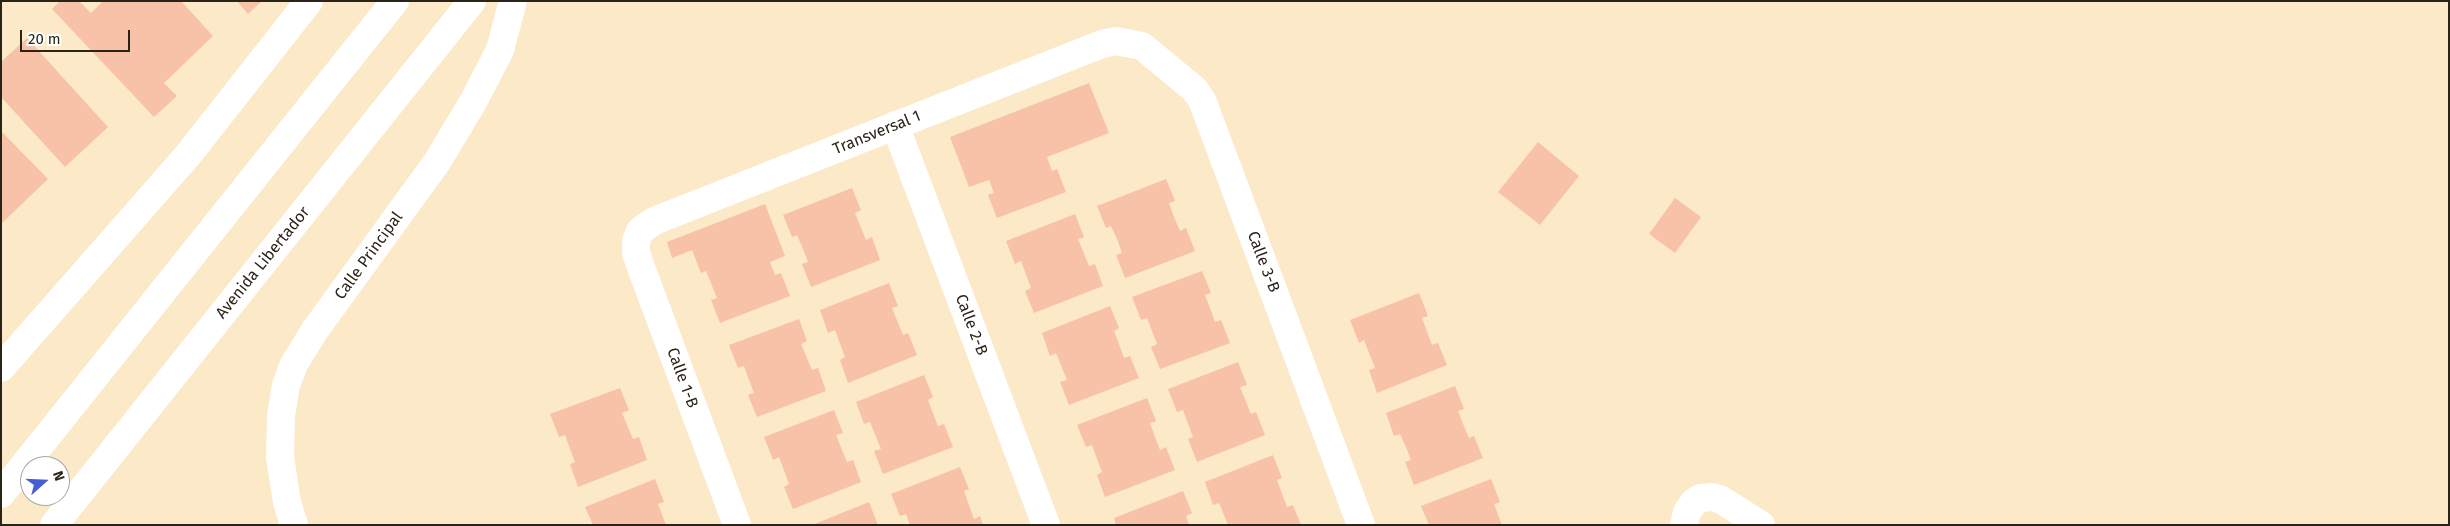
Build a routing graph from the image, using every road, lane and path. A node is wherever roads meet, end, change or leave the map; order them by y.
1 (309, 1) edge
2 (395, 1) edge
3 (472, 1) edge
4 (513, 1) edge
5 (1116, 41) joint
6 (895, 126) junction
7 (640, 231) joint
8 (1, 368) edge
9 (1, 494) edge
10 (1686, 518) edge
11 (54, 525) edge
12 (294, 525) edge
13 (737, 525) edge
14 (1046, 525) edge
15 (1362, 525) edge
16 (1761, 525) edge

1 - 8 street
2 - 9 street
3 - 11 street, Avenida Libertador
4 - 12 street, Calle Principal
5 - 6 street, Transversal 1
5 - 15 street, Calle 3-B
6 - 7 street, Transversal 1
6 - 14 street, Calle 2-B
7 - 13 street, Calle 1-B
10 - 16 street

